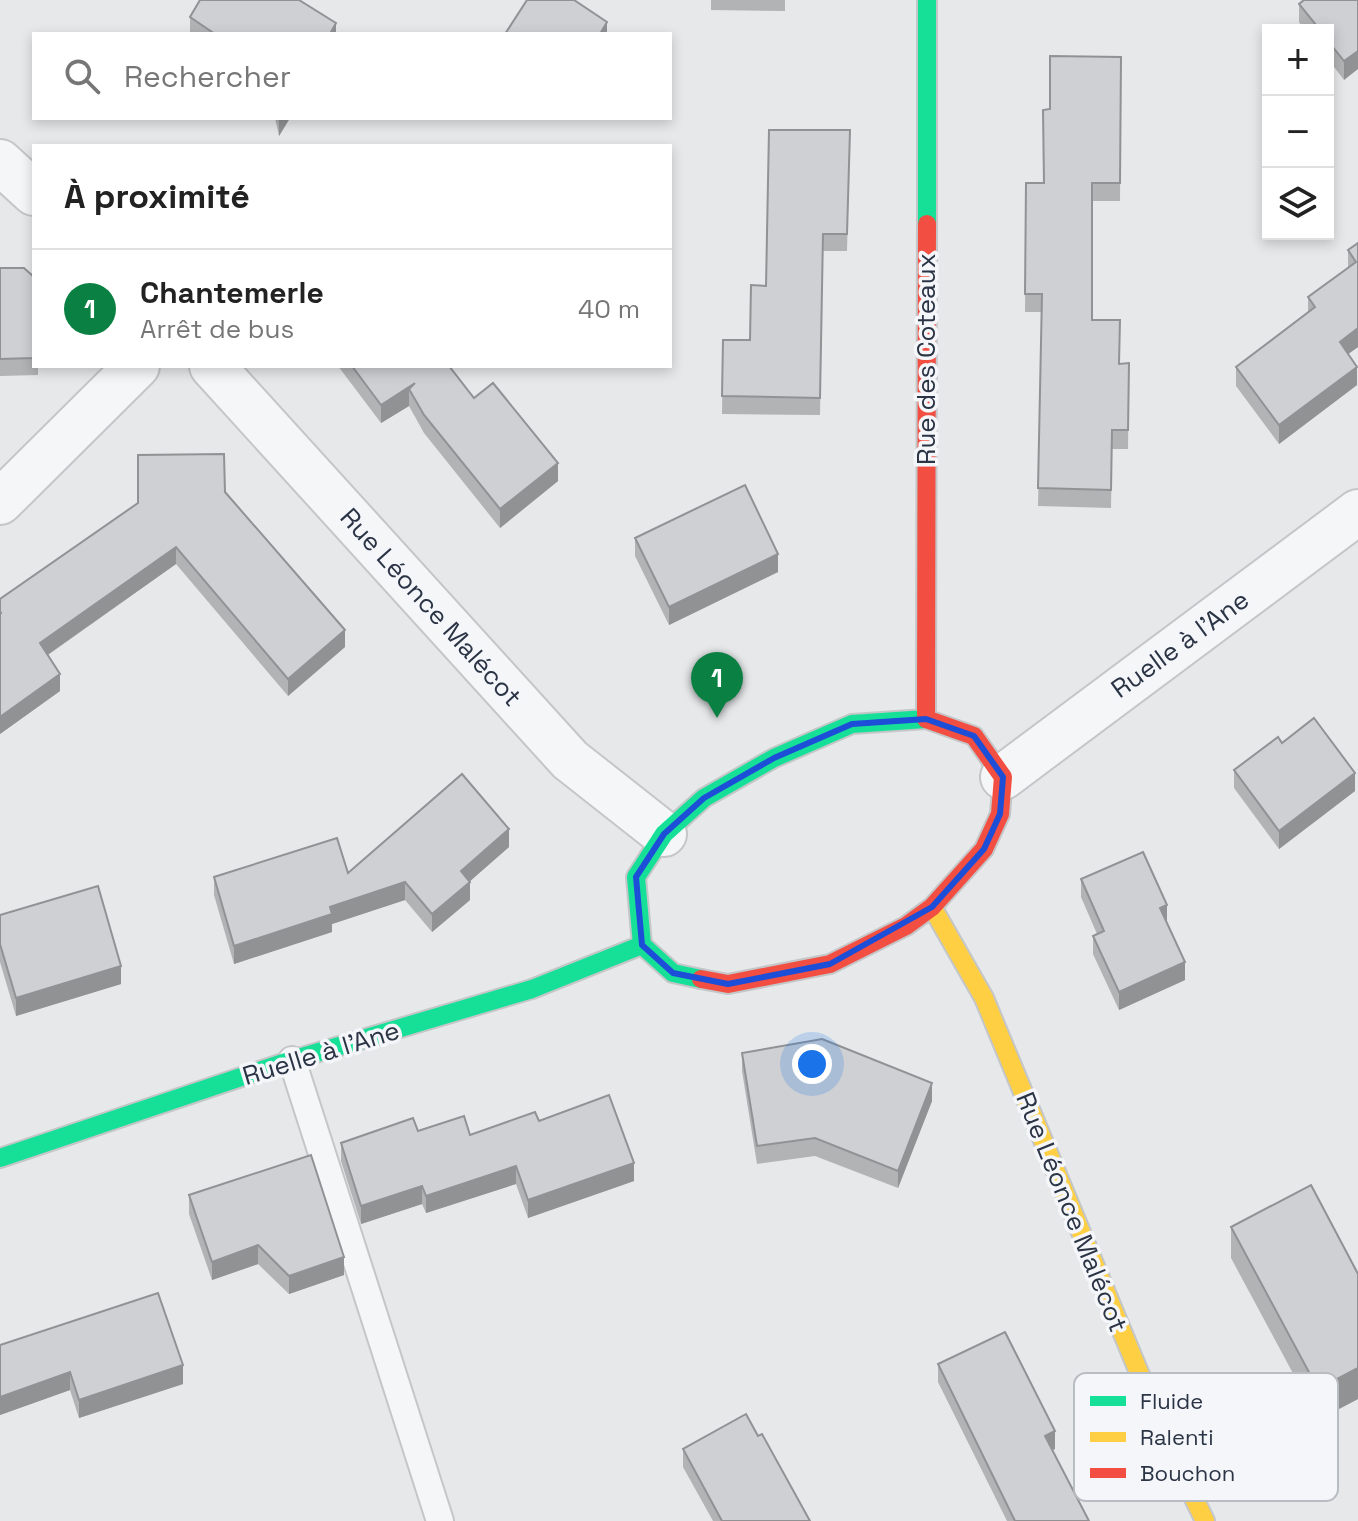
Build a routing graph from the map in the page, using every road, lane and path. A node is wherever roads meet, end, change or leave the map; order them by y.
1 (927, 0) edge
2 (0, 162) edge
3 (32, 191) edge
4 (135, 368) edge
5 (214, 368) edge
6 (0, 502) edge
7 (1358, 512) edge
8 (926, 719) junction
9 (1003, 777) junction
10 (664, 834) junction
11 (932, 907) junction
12 (642, 945) junction
13 (292, 1060) junction
14 (0, 1158) edge
15 (1139, 1373) edge
16 (1195, 1501) edge
17 (440, 1521) edge
18 (1205, 1521) edge

1 - 8 street, Rue des Coteaux
2 - 3 street
4 - 6 street
5 - 10 street, Rue Léonce Malécot
7 - 9 street, Ruelle à l'Ane
8 - 9 street
8 - 10 street
9 - 11 street
10 - 12 street
11 - 12 street
11 - 15 street, Rue Léonce Malécot
12 - 13 street, Ruelle à l'Ane
13 - 14 street, Ruelle à l'Ane
13 - 17 lane
16 - 18 street, Rue Léonce Malécot

